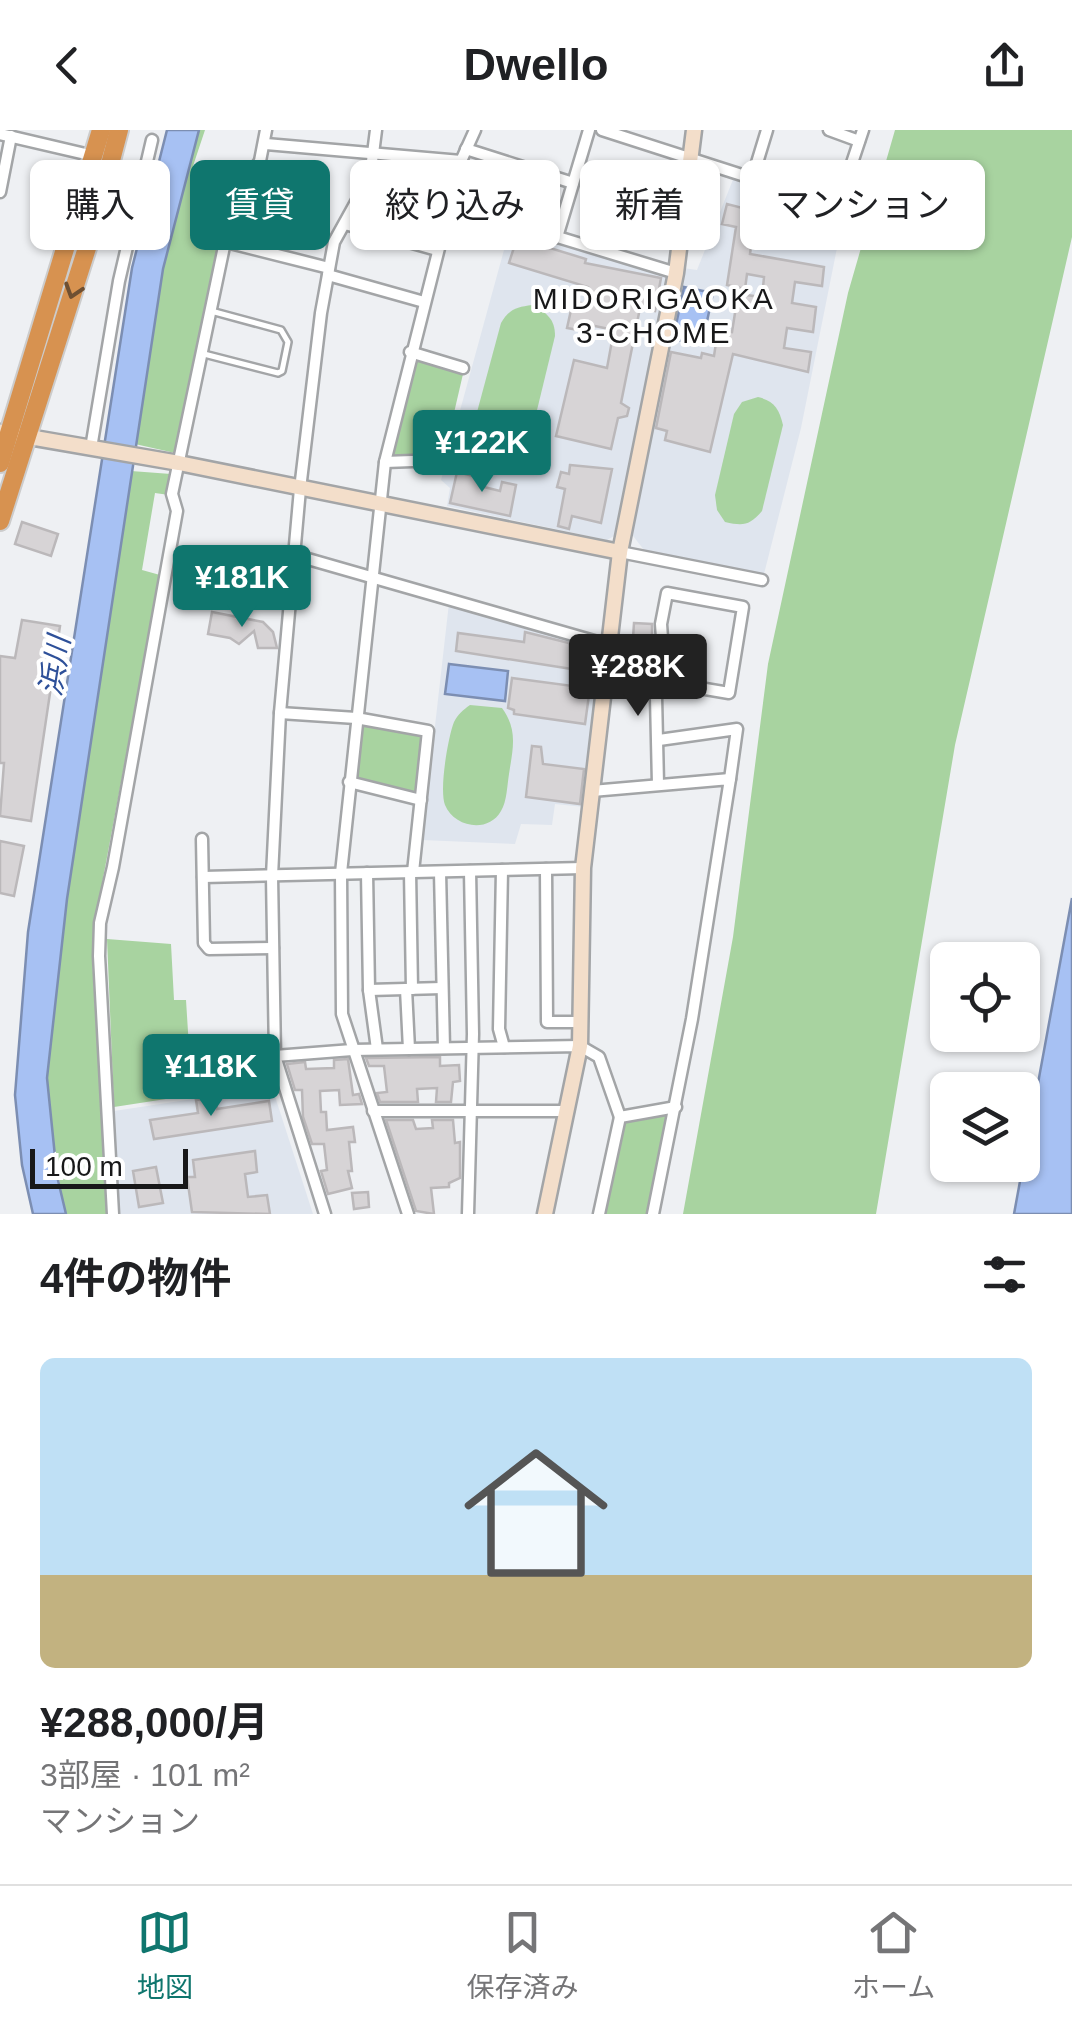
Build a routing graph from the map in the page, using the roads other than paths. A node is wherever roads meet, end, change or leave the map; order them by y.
1 (101, 130) edge
2 (119, 130) edge
3 (266, 130) edge
4 (376, 130) edge
5 (475, 130) edge
6 (588, 130) edge
7 (602, 130) edge
8 (694, 130) edge
9 (767, 130) edge
10 (829, 130) edge
11 (13, 134) edge
12 (861, 136) edge
13 (152, 140) dead end
14 (266, 144) junction
15 (466, 149) junction
16 (374, 152) junction
17 (95, 156) junction
18 (692, 157) junction
19 (260, 160) edge
20 (451, 160) edge
21 (461, 160) edge
22 (758, 160) edge
23 (853, 160) edge
24 (740, 173) edge
25 (573, 183) junction
26 (0, 192) edge
27 (345, 224) junction
28 (350, 225) edge
29 (560, 227) edge
30 (560, 238) edge
31 (224, 250) edge
32 (253, 250) edge
33 (437, 250) edge
34 (328, 272) junction
35 (676, 273) junction
36 (424, 302) junction
37 (211, 311) junction
38 (410, 352) junction
39 (202, 354) junction
40 (463, 368) dead end
41 (12, 433) edge
42 (92, 449) junction
43 (440, 460) dead end
44 (384, 462) junction
45 (0, 463) edge
46 (178, 463) junction
47 (300, 489) junction
48 (380, 505) junction
49 (0, 521) edge
50 (620, 552) junction
51 (294, 555) junction
52 (372, 575) junction
53 (762, 580) dead end
54 (607, 651) junction
55 (659, 652) junction
56 (280, 713) junction
57 (356, 718) junction
58 (660, 740) junction
59 (730, 780) junction
60 (349, 782) junction
61 (658, 784) junction
62 (592, 792) junction
63 (421, 800) junction
64 (202, 839) dead end
65 (583, 868) junction
66 (502, 870) junction
67 (546, 870) junction
68 (470, 871) junction
69 (412, 872) junction
70 (440, 872) junction
71 (341, 873) junction
72 (366, 873) junction
73 (203, 876) junction
74 (272, 876) junction
75 (273, 948) junction
76 (442, 988) junction
77 (409, 989) junction
78 (369, 990) junction
79 (580, 1022) junction
80 (580, 1046) junction
81 (504, 1047) junction
82 (444, 1048) junction
83 (473, 1048) junction
84 (408, 1049) junction
85 (352, 1050) junction
86 (378, 1050) junction
87 (275, 1056) junction
88 (676, 1107) junction
89 (471, 1110) junction
90 (568, 1111) junction
91 (374, 1112) junction
92 (620, 1116) junction
93 (112, 1214) edge
94 (325, 1214) edge
95 (408, 1214) edge
96 (468, 1214) edge
97 (545, 1214) edge
98 (599, 1214) edge
99 (654, 1214) edge

1 - 17 highway
2 -> 41 highway
3 - 14 street
4 - 16 street
5 - 15 street
6 - 25 street
7 - 18 street
8 - 18 street
9 - 22 street
10 - 12 street
11 - 17 street
11 - 26 street
12 - 23 street
13 - 42 street
14 - 16 street
14 - 19 street
15 - 21 street
15 - 25 street
16 - 20 street
16 - 27 street
17 - 41 highway
18 - 24 street
18 - 35 street
25 - 29 street
27 - 28 street
27 - 34 street
30 - 35 street
31 - 37 street
32 - 34 street
33 - 36 street
34 - 36 street
34 - 47 street
35 - 50 street
36 - 38 street
37 - 39 street
37 - 39 lane
38 - 40 street
38 - 44 street
39 - 46 street
41 - 42 street
41 - 45 highway
41 - 49 highway
42 - 46 street
43 - 44 street
44 - 48 street
46 - 47 street
46 - 93 street
47 - 48 street
47 - 51 street
48 - 50 street
48 - 52 street
50 - 53 street
50 - 54 street
51 - 52 street
51 - 56 street
52 - 54 street
52 - 57 street
54 - 55 street
54 - 62 street
55 - 55 street
55 - 58 street
56 - 57 street
56 - 74 street
57 - 60 street
57 - 63 street
58 - 59 street
58 - 61 street
59 - 61 street
59 - 88 street
60 - 63 street
60 - 71 street
61 - 62 street
62 - 65 street
63 - 69 street
64 - 73 street
65 - 67 street
65 - 79 street
66 - 67 street
66 - 68 street
66 - 81 street
67 - 79 street
68 - 70 street
68 - 83 street
69 - 70 street
69 - 72 street
69 - 77 street
70 - 76 street
71 - 72 street
71 - 74 street
71 - 85 street
72 - 78 street
73 - 74 street
73 - 75 street
74 - 75 street
75 - 87 street
76 - 77 street
76 - 82 street
77 - 78 street
77 - 84 street
78 - 86 street
79 - 80 street
80 - 81 street
80 - 90 street
80 - 92 street
81 - 83 street
82 - 83 street
82 - 84 street
83 - 89 street
84 - 86 street
85 - 86 street
85 - 87 street
85 - 91 street
87 - 94 street
88 - 92 street
88 - 99 street
89 - 90 street
89 - 91 street
89 - 96 street
90 - 97 street
91 - 95 street
92 - 98 street

